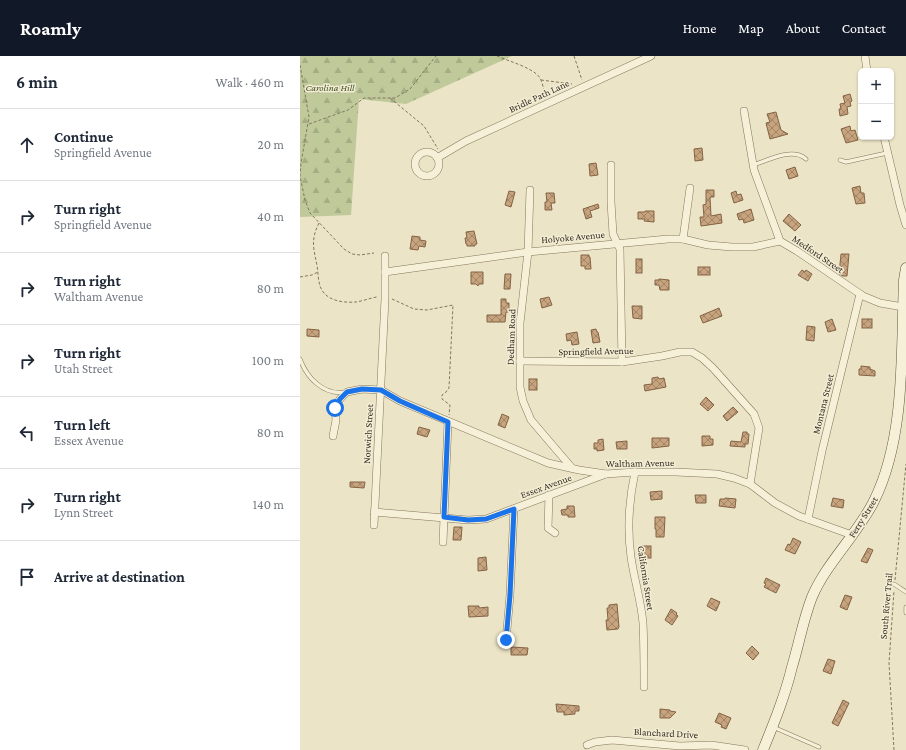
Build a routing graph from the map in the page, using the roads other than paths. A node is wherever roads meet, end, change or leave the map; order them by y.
1 (651, 56) edge
2 (864, 56) edge
3 (866, 68) edge
4 (744, 111) dead end
5 (885, 140) edge
6 (888, 152) junction
7 (439, 156) road end
8 (806, 159) dead end
9 (840, 160) dead end
10 (611, 165) dead end
11 (753, 166) junction
12 (690, 188) dead end
13 (530, 190) dead end
14 (906, 225) edge
15 (683, 239) junction
16 (780, 241) junction
17 (618, 243) junction
18 (528, 252) junction
19 (385, 256) dead end
20 (906, 268) edge
21 (385, 272) junction
22 (860, 294) junction
23 (903, 307) junction
24 (300, 359) edge
25 (520, 362) junction
26 (622, 362) junction
27 (381, 390) junction
28 (347, 392) junction
29 (448, 422) junction
30 (333, 436) dead end
31 (561, 455) junction
32 (557, 465) junction
33 (572, 468) junction
34 (635, 472) junction
35 (606, 474) junction
36 (750, 484) junction
37 (549, 495) junction
38 (514, 509) junction
39 (374, 512) junction
40 (444, 517) junction
41 (808, 519) junction
42 (374, 525) dead end
43 (555, 533) dead end
44 (852, 535) junction
45 (443, 542) dead end
46 (894, 584) road end
47 (906, 592) edge
48 (906, 607) edge
49 (906, 613) edge
50 (506, 640) dead end
51 (644, 687) dead end
52 (772, 726) junction
53 (587, 745) dead end
54 (819, 747) dead end
55 (745, 750) edge
56 (763, 750) edge

1 - 7 street, Bridle Path Lane
2 - 3 street
4 - 11 street, Medford Street
5 - 6 street
6 - 9 lane
6 - 14 street
8 - 11 lane
10 - 17 street
11 - 16 street, Medford Street
12 - 15 street
13 - 18 street, Dedham Road
15 - 16 street, Holyoke Avenue
15 - 17 street, Holyoke Avenue
16 - 22 street, Medford Street
17 - 18 street, Holyoke Avenue
17 - 26 street
18 - 21 street, Holyoke Avenue
18 - 25 street, Dedham Road
19 - 21 street
20 - 23 main road, Ferry Street
21 - 27 street, Norwich Street
22 - 23 street, Medford Street
22 - 41 street, Montana Street
23 - 44 main road, Ferry Street
24 - 28 lane
25 - 26 street, Springfield Avenue
25 - 31 street, Dedham Road
26 - 36 street, Springfield Avenue
27 - 28 street
27 - 29 street, Waltham Avenue
27 - 39 street, Norwich Street
28 - 30 street
29 - 32 street, Waltham Avenue
29 - 40 street
31 - 32 street
31 - 33 street, Dedham Road
32 - 33 street, Waltham Avenue
33 - 35 street, Waltham Avenue
34 - 35 street, Waltham Avenue
34 - 36 street, Waltham Avenue
34 - 51 street, California Street
35 - 37 street, Essex Avenue
36 - 41 street, Waltham Avenue
37 - 38 street, Essex Avenue
37 - 43 street
38 - 40 street, Essex Avenue
38 - 50 street
39 - 40 street, Essex Avenue
39 - 42 street, Norwich Street
40 - 45 street
41 - 44 street, Waltham Avenue
44 - 52 main road, Ferry Street
46 - 47 lane
48 - 49 lane
52 - 54 lane
52 - 56 main road, Ferry Street
53 - 55 street, Blanchard Drive

